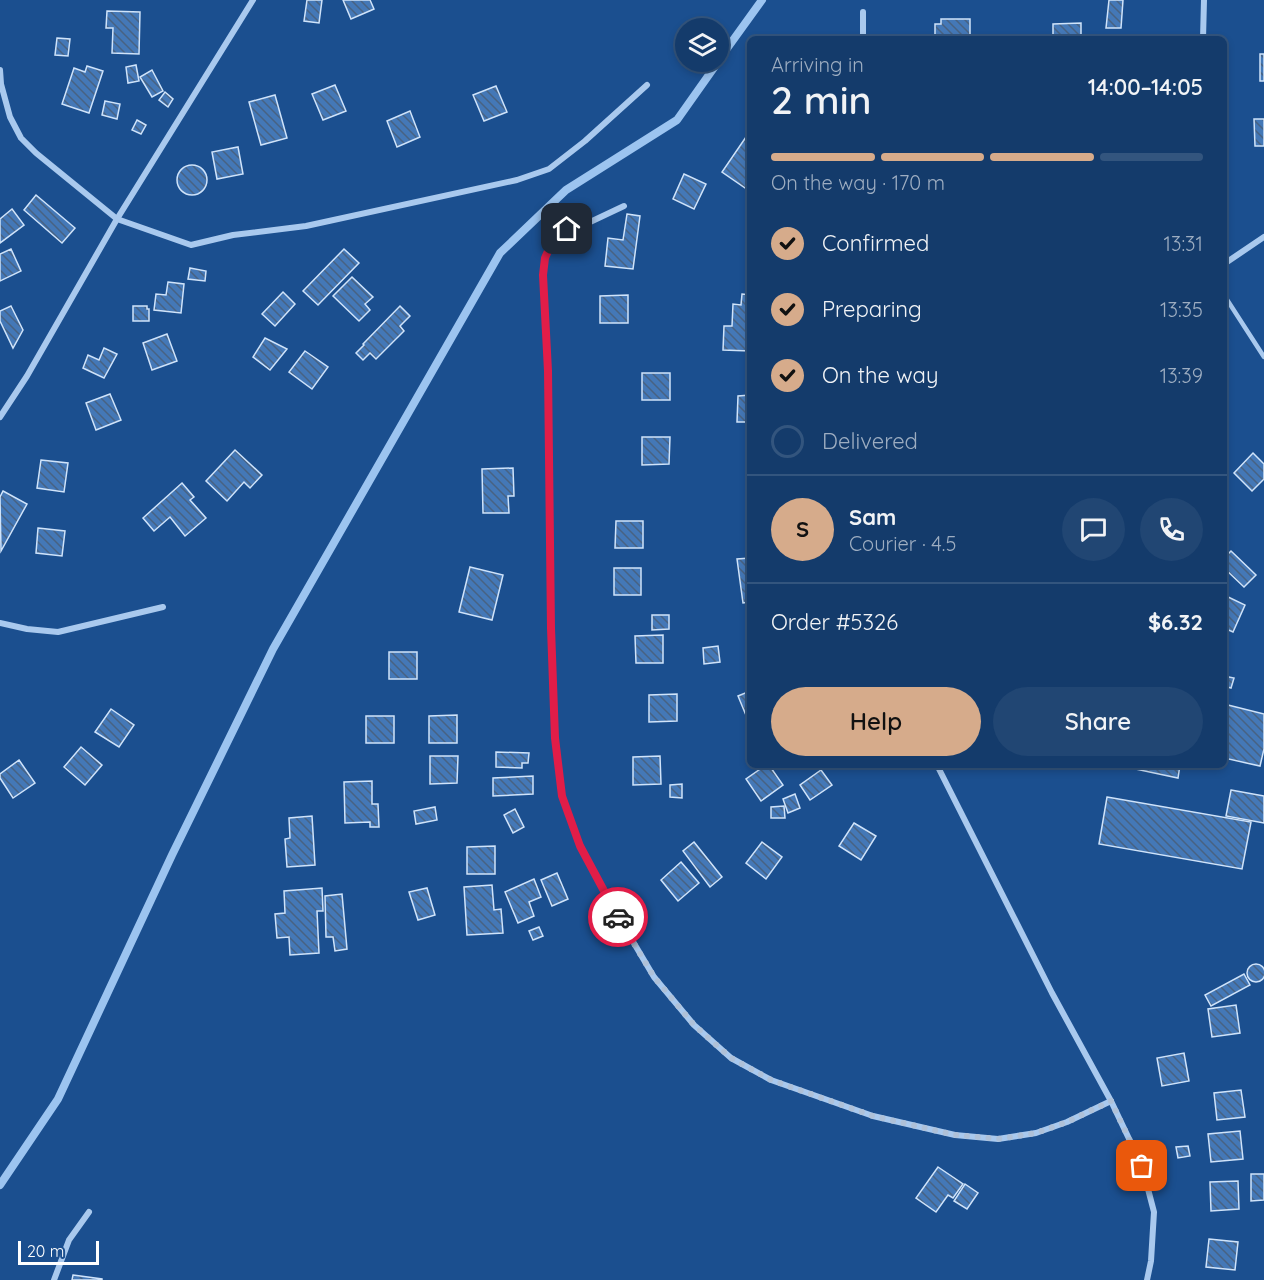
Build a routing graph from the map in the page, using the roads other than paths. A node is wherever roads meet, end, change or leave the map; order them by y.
1 (253, 0) edge
2 (1204, 0) edge
3 (863, 12) dead end
4 (863, 36) edge
5 (1203, 36) edge
6 (0, 70) edge
7 (647, 84) dead end
8 (624, 206) dead end
9 (117, 219) junction
10 (1264, 237) edge
11 (1227, 262) edge
12 (1227, 300) edge
13 (1264, 357) edge
14 (0, 417) edge
15 (163, 607) dead end
16 (0, 623) edge
17 (939, 768) edge
18 (1111, 1101) junction
19 (88, 1212) dead end
20 (54, 1280) edge
21 (1147, 1280) edge

1 - 9 street
2 - 5 street
3 - 4 street
6 - 9 street
7 - 9 street
8 - 18 street
9 - 14 street
10 - 11 street
12 - 13 lane
15 - 16 street
17 - 18 street
18 - 21 street
19 - 20 street

